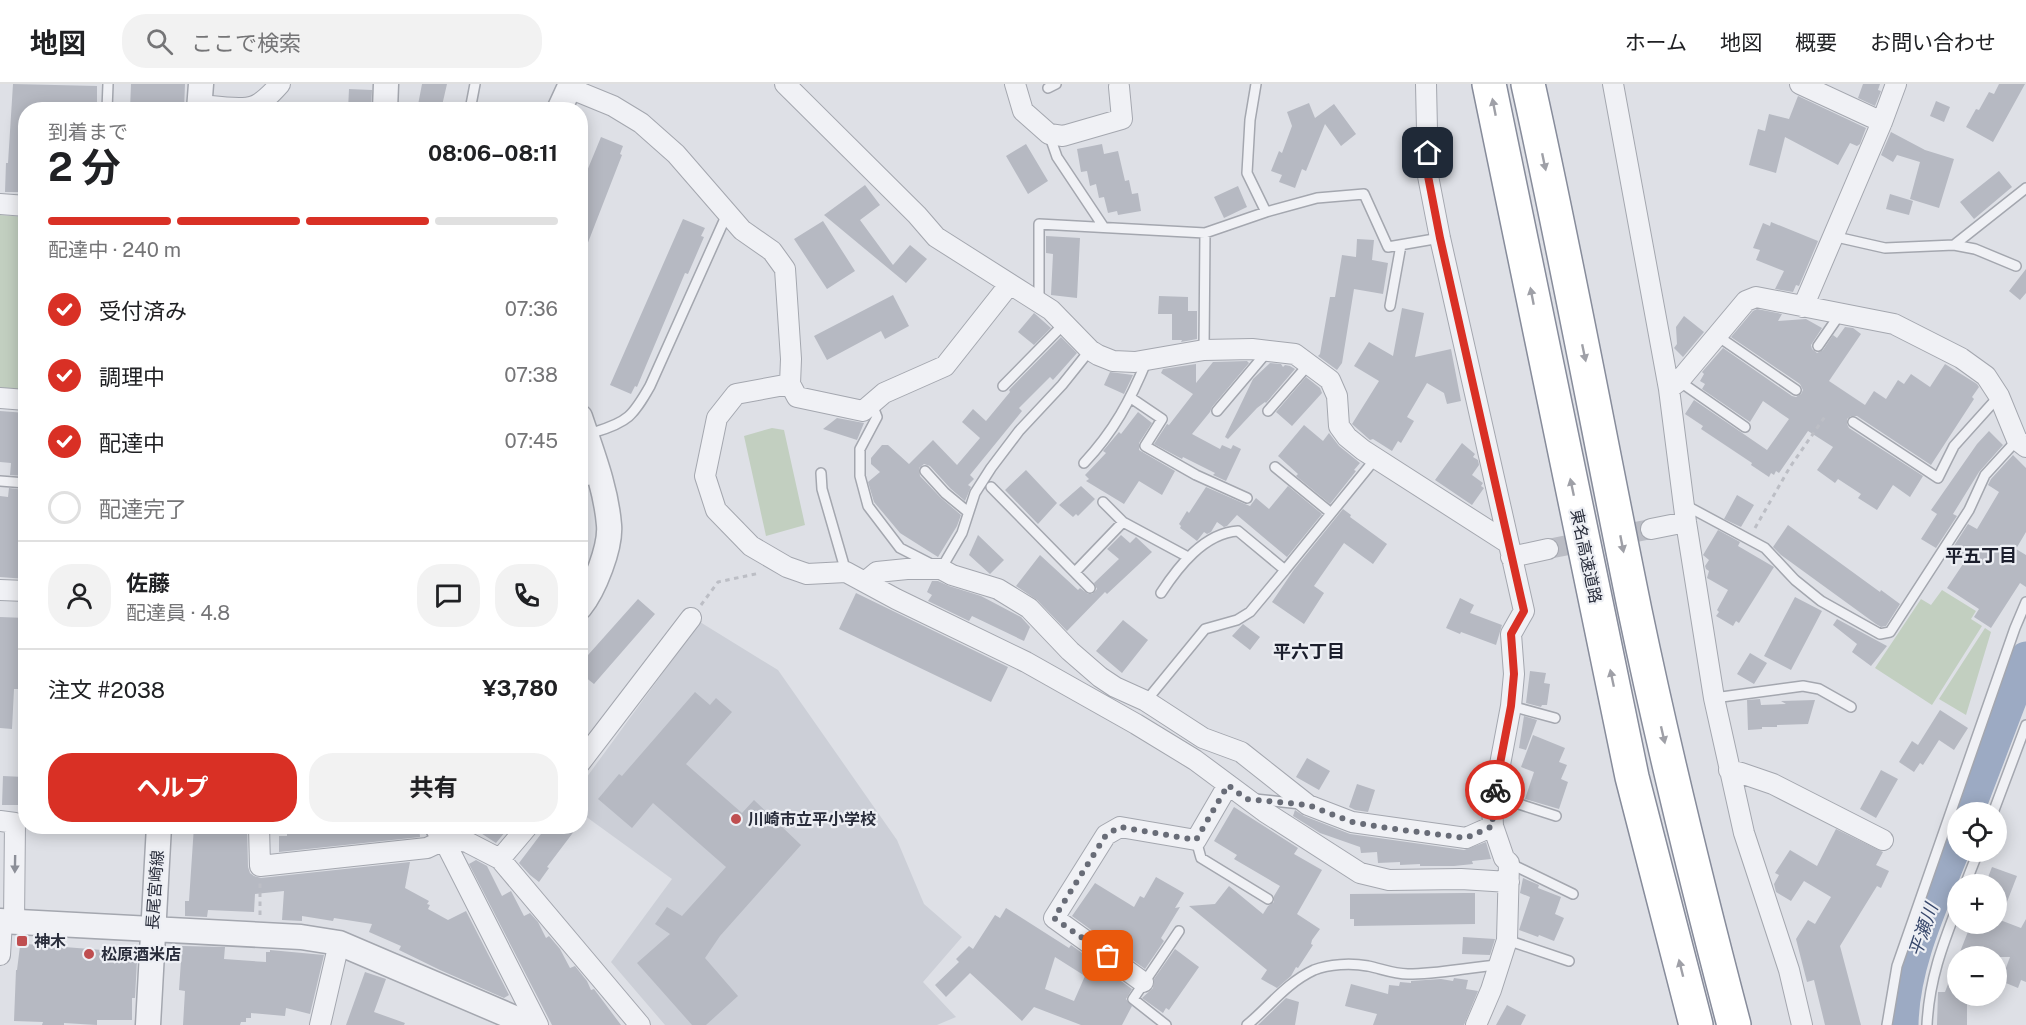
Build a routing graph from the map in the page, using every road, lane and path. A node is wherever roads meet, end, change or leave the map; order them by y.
1 (108, 84) edge
2 (280, 84) edge
3 (386, 84) edge
4 (475, 84) edge
5 (785, 84) edge
6 (1015, 84) edge
7 (1256, 84) edge
8 (1426, 84) edge
9 (1490, 84) edge
10 (1612, 84) edge
11 (1800, 84) edge
12 (1896, 84) edge
13 (1119, 87) dead end
14 (1531, 91) edge
15 (567, 94) edge
16 (107, 102) edge
17 (260, 102) edge
18 (385, 102) edge
19 (472, 102) edge
20 (1882, 122) junction
21 (1049, 134) junction
22 (2026, 188) edge
23 (0, 204) edge
24 (18, 205) edge
25 (1266, 212) junction
26 (727, 213) junction
27 (1103, 226) junction
28 (1205, 233) junction
29 (1832, 236) junction
30 (1440, 238) junction
31 (1401, 245) junction
32 (1954, 246) junction
33 (2016, 266) dead end
34 (1009, 285) junction
35 (1039, 302) junction
36 (1390, 306) dead end
37 (1803, 307) junction
38 (1840, 314) junction
39 (1064, 324) junction
40 (1716, 335) junction
41 (1818, 346) dead end
42 (1090, 350) junction
43 (1204, 350) junction
44 (1268, 351) junction
45 (1147, 360) junction
46 (1309, 364) junction
47 (790, 384) junction
48 (1674, 385) junction
49 (1003, 386) dead end
50 (1796, 390) dead end
51 (1999, 396) junction
52 (0, 398) edge
53 (1131, 398) junction
54 (18, 399) edge
55 (872, 404) junction
56 (1217, 411) dead end
57 (1268, 411) dead end
58 (1826, 415) dead end
59 (1853, 422) dead end
60 (588, 423) edge
61 (1745, 427) dead end
62 (2022, 444) edge
63 (1376, 458) junction
64 (1084, 463) dead end
65 (1275, 467) dead end
66 (925, 471) dead end
67 (821, 473) dead end
68 (589, 474) edge
69 (0, 481) edge
70 (18, 482) edge
71 (991, 486) dead end
72 (1247, 498) dead end
73 (1103, 502) dead end
74 (968, 512) junction
75 (1331, 513) junction
76 (1685, 513) junction
77 (1123, 522) junction
78 (1651, 529) tunnel mouth
79 (1749, 538) junction
80 (1548, 549) tunnel mouth
81 (1509, 550) junction
82 (1188, 557) junction
83 (787, 567) junction
84 (942, 569) junction
85 (1285, 570) junction
86 (846, 572) junction
87 (1075, 572) junction
88 (865, 582) junction
89 (1090, 588) dead end
90 (0, 590) edge
91 (18, 591) edge
92 (1161, 593) dead end
93 (588, 597) edge
94 (2026, 602) edge
95 (691, 618) joint
96 (1714, 698) junction
97 (1146, 701) junction
98 (1511, 706) junction
99 (1851, 707) dead end
100 (1555, 718) dead end
101 (2026, 725) edge
102 (588, 753) edge
103 (1729, 771) junction
104 (1228, 785) junction
105 (1494, 796) junction
106 (1246, 799) junction
107 (1997, 802) edge
108 (1308, 805) junction
109 (1556, 816) dead end
110 (0, 821) edge
111 (1493, 826) junction
112 (159, 834) edge
113 (259, 834) edge
114 (440, 834) edge
115 (442, 834) edge
116 (443, 834) edge
117 (521, 834) edge
118 (1196, 840) junction
119 (1883, 840) dead end
120 (500, 859) junction
121 (260, 866) junction
122 (1509, 873) junction
123 (1572, 894) dead end
124 (1268, 898) dead end
125 (6, 921) edge
126 (153, 930) junction
127 (1179, 931) dead end
128 (1947, 934) edge
129 (260, 936) junction
130 (1507, 940) junction
131 (339, 943) junction
132 (0, 955) edge
133 (1569, 962) dead end
134 (1499, 965) junction
135 (1143, 982) junction
136 (148, 1025) edge
137 (320, 1025) edge
138 (531, 1025) edge
139 (538, 1025) edge
140 (640, 1025) edge
141 (1166, 1025) edge
142 (1246, 1025) edge
143 (1476, 1025) edge
144 (1696, 1025) edge
145 (1734, 1025) edge
146 (1803, 1025) edge
147 (1887, 1025) edge
148 (1927, 1025) edge

1 - 16 lane
2 - 17 street
3 - 18 street
4 - 19 lane
5 - 34 street
6 - 21 street
7 - 25 lane
8 - 30 street
144 -> 9 highway, 東名高速道路
10 - 48 street
11 - 20 street
12 - 20 street
13 - 21 street
14 -> 145 highway
15 - 26 street
20 - 29 street
21 - 27 lane
22 - 32 lane
23 - 24 street
25 - 28 lane
25 - 31 lane
26 - 47 street
26 - 60 lane
27 - 28 lane
27 - 35 lane
28 - 43 lane
29 - 32 lane
29 - 37 street
30 - 31 lane
30 - 81 street
31 - 36 lane
32 - 33 lane
34 - 35 street
34 - 55 street
35 - 39 street
37 - 38 street
37 - 40 street
38 - 41 lane
38 - 51 street
39 - 42 street
39 - 49 lane
40 - 48 street
40 - 50 lane
42 - 45 street
42 - 74 lane
43 - 44 street
43 - 45 street
44 - 46 street
44 - 56 lane
45 - 53 lane
46 - 57 lane
46 - 63 street
47 - 55 street
47 - 83 street
48 - 61 lane
48 - 76 street
51 - 59 lane
51 - 62 street
52 - 54 street
53 - 64 lane
53 - 72 lane
55 - 84 lane
58 - 79 path
62 - 79 lane
63 - 75 lane
63 - 81 street
65 - 75 lane
66 - 74 lane
67 - 86 lane
68 - 93 street
69 - 70 lane
71 - 87 lane
73 - 77 lane
74 - 84 lane
75 - 85 lane
76 - 78 street
76 - 79 lane
76 - 96 street
77 - 82 lane
77 - 87 lane
80 - 81 street
81 - 98 street
82 - 85 lane
82 - 92 lane
83 - 86 street
83 - 95 path
84 - 88 street
84 - 97 street
85 - 97 lane
86 - 88 street
87 - 89 lane
88 - 104 street
90 - 91 street
94 - 147 lane
95 - 102 street
96 - 99 lane
96 - 103 street
97 - 108 street
98 - 100 lane
98 - 105 street
101 - 107 lane
103 - 119 street
103 - 146 street
104 - 106 street
104 - 118 street
105 - 109 lane
105 - 111 street
106 - 108 lane
106 - 122 street
108 - 111 street
110 -> 125 street
111 - 122 street
112 - 126 street, 長尾宮崎線
113 - 121 street
114 - 121 street
115 - 139 street
116 - 120 street
117 - 120 street
118 - 124 lane
118 - 135 street
120 - 140 street
121 - 129 path
122 - 123 lane
122 - 130 street
125 - 126 street
125 - 132 street
126 - 129 street
126 - 136 street, 長尾宮崎線
127 - 135 lane
128 - 148 lane
129 - 131 street
130 - 133 lane
130 - 134 street
131 - 137 street
131 - 138 street
134 - 142 lane
134 - 143 street
135 - 141 lane

